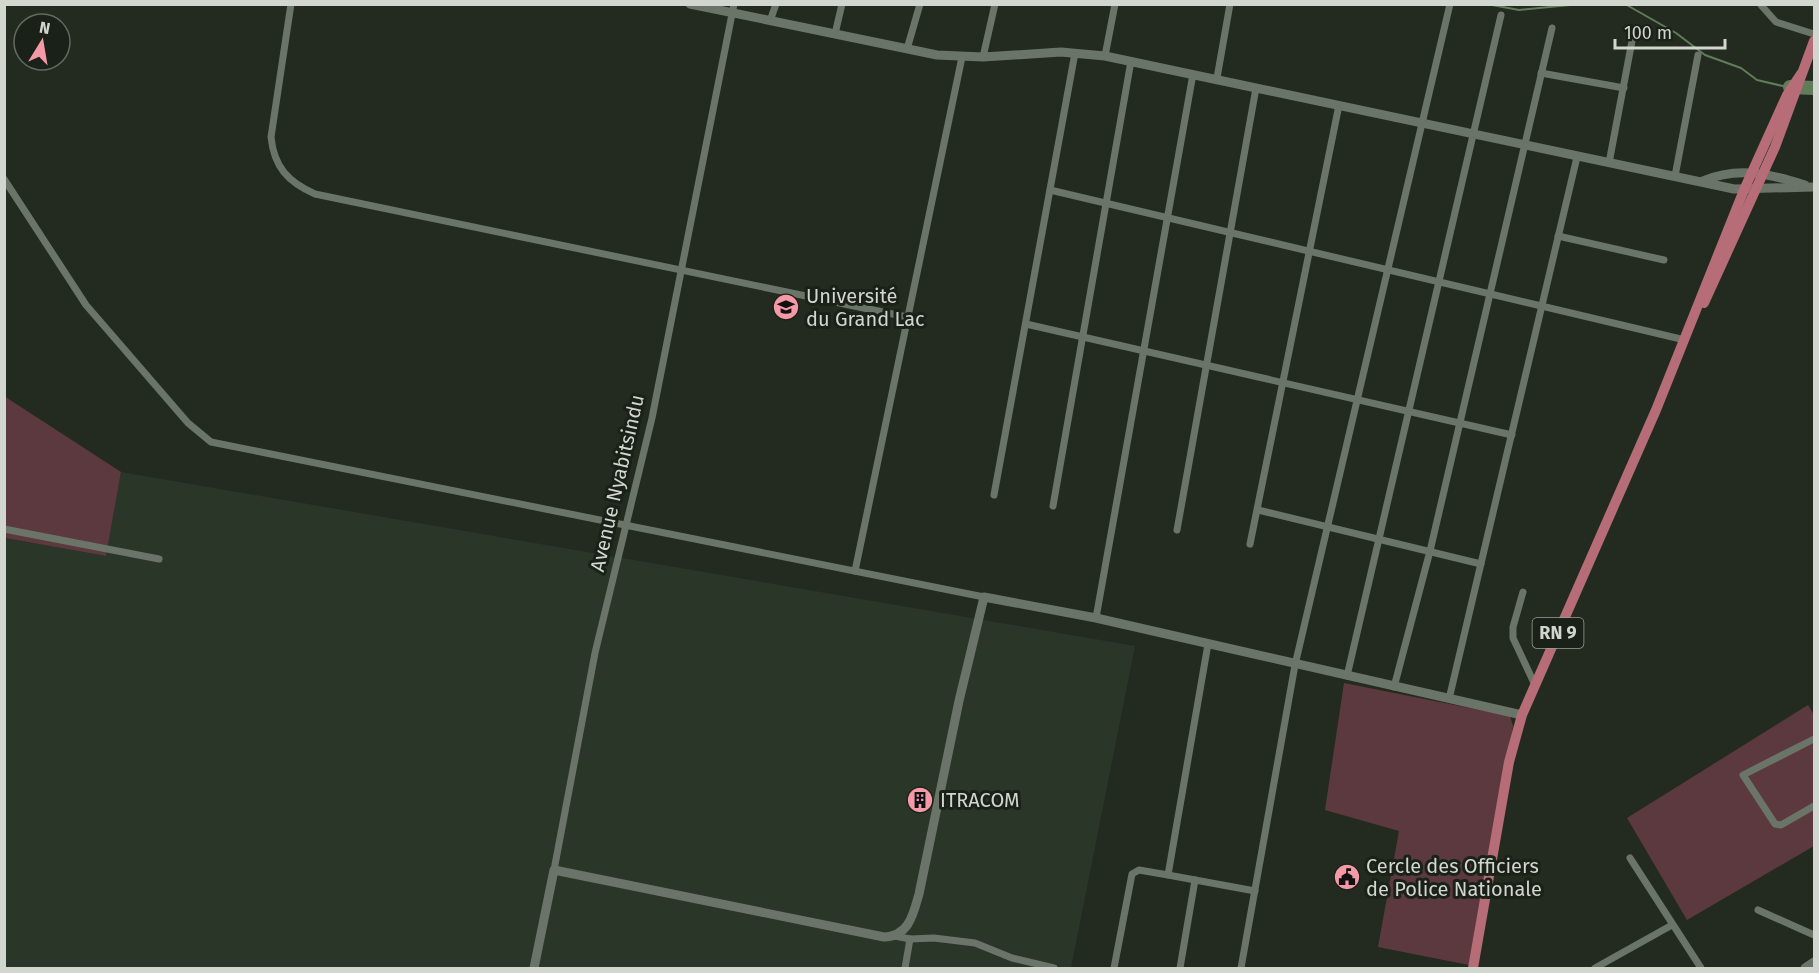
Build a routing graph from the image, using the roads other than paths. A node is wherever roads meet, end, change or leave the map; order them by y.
1 (291, 4) edge
2 (690, 4) edge
3 (776, 4) edge
4 (842, 4) edge
5 (920, 4) edge
6 (995, 4) edge
7 (1115, 4) edge
8 (1450, 4) edge
9 (1760, 4) edge
10 (1229, 5) edge
11 (733, 9) edge
12 (1501, 15) dead end
13 (770, 21) junction
14 (1552, 28) dead end
15 (836, 34) junction
16 (1815, 34) edge
17 (1632, 41) dead end
18 (1815, 41) edge
19 (907, 49) junction
20 (1075, 53) junction
21 (1698, 55) dead end
22 (1105, 56) junction
23 (962, 57) junction
24 (983, 57) junction
25 (1131, 61) junction
26 (1542, 73) junction
27 (1193, 74) junction
28 (1217, 78) junction
29 (1256, 88) junction
30 (1624, 88) junction
31 (1339, 105) junction
32 (1422, 124) junction
33 (1474, 136) junction
34 (1525, 146) junction
35 (1578, 157) junction
36 (1609, 163) junction
37 (1758, 172) junction
38 (1675, 176) junction
39 (4, 179) edge
40 (1703, 181) junction
41 (1814, 187) edge
42 (1050, 190) junction
43 (1750, 190) junction
44 (1107, 202) junction
45 (1168, 216) junction
46 (1229, 231) junction
47 (1558, 236) junction
48 (1310, 254) junction
49 (1664, 260) dead end
50 (1386, 270) junction
51 (681, 272) junction
52 (1439, 282) junction
53 (1490, 294) junction
54 (1542, 305) junction
55 (907, 316) junction
56 (1026, 324) junction
57 (1085, 337) junction
58 (1685, 340) junction
59 (1143, 349) junction
60 (1207, 363) junction
61 (1283, 381) junction
62 (1357, 398) junction
63 (1408, 410) junction
64 (1460, 422) junction
65 (1512, 435) junction
66 (994, 495) dead end
67 (1053, 506) dead end
68 (1258, 510) junction
69 (1327, 526) junction
70 (627, 527) junction
71 (4, 529) edge
72 (1177, 530) dead end
73 (1378, 538) junction
74 (1250, 544) dead end
75 (1430, 551) junction
76 (159, 559) dead end
77 (1481, 564) junction
78 (855, 571) junction
79 (1523, 592) dead end
80 (984, 597) junction
81 (1096, 618) junction
82 (1208, 644) junction
83 (1295, 664) junction
84 (1347, 676) junction
85 (1535, 685) junction
86 (1394, 687) junction
87 (1449, 699) junction
88 (1522, 715) junction
89 (1815, 739) edge
90 (1815, 806) edge
91 (1630, 858) dead end
92 (554, 870) junction
93 (1168, 875) junction
94 (1195, 880) junction
95 (1255, 891) junction
96 (1758, 910) dead end
97 (1672, 925) junction
98 (1815, 935) edge
99 (895, 936) junction
100 (910, 939) junction
101 (1815, 962) edge
102 (534, 969) edge
103 (905, 969) edge
104 (1054, 969) edge
105 (1114, 969) edge
106 (1180, 969) edge
107 (1241, 969) edge
108 (1473, 969) edge
109 (1595, 969) edge
110 (1701, 969) edge
111 (1805, 969) edge

1 - 51 street
2 - 11 street
3 - 13 street
4 - 15 street
5 - 19 street
6 - 24 street
7 - 22 street
8 - 32 street
9 - 16 street
10 - 28 street
11 - 13 street
11 - 51 street, Avenue Nyabitsindu
12 - 33 street
13 - 15 street
14 - 26 street
15 - 19 street
17 - 30 street
18 - 37 main road, RN 9
19 - 23 street
20 - 22 street
20 - 24 street
20 - 42 street
21 - 38 street
22 - 25 street
23 - 24 street
23 - 55 street
25 - 27 street
25 - 44 street
26 - 30 street
26 - 34 street
27 - 28 street
27 - 45 street
28 - 29 street
29 - 31 street
29 - 46 street
30 - 36 street
31 - 32 street
31 - 48 street
32 - 33 street
32 - 50 street
33 - 34 street
33 - 52 street
34 - 35 street
34 - 53 street
35 - 36 street
35 - 47 street
36 - 38 street
37 - 40 street
37 - 41 street
37 - 43 main road, RN 9
38 - 40 street
39 - 70 street
40 - 43 street
41 - 43 street
42 - 44 street
42 - 56 street
43 - 58 main road, RN 9
44 - 45 street
44 - 57 street
45 - 46 street
45 - 59 street
46 - 48 street
46 - 60 street
47 - 49 street
47 - 54 street
48 - 50 street
48 - 61 street
50 - 52 street
50 - 62 street
51 - 55 street
51 - 70 street, Avenue Nyabitsindu
52 - 53 street
52 - 63 street
53 - 54 street
53 - 64 street
54 - 58 street
54 - 65 street
55 - 78 street
56 - 57 street
56 - 66 street
57 - 59 street
57 - 67 street
58 - 85 main road, RN 9
59 - 60 street
59 - 81 street
60 - 61 street
60 - 72 street
61 - 62 street
61 - 68 street
62 - 63 street
62 - 69 street
63 - 64 street
63 - 73 street
64 - 65 street
64 - 75 street
65 - 77 street
68 - 69 street
68 - 74 street
69 - 73 street
69 - 83 street
70 - 78 street
70 - 92 street, Avenue Nyabitsindu
71 - 76 street
73 - 75 street
73 - 84 street
75 - 77 street
75 - 86 street
77 - 87 street
78 - 80 street
79 - 85 street
80 - 81 street
80 - 99 street
81 - 82 street
82 - 83 street
82 - 93 street
83 - 84 street
83 - 95 street
84 - 86 street
85 - 88 main road, RN 9
86 - 87 street
87 - 88 street
88 - 108 main road, RN 9
89 - 90 street
91 - 97 street
92 - 99 street
92 - 102 street, Avenue Nyabitsindu
93 - 94 street
93 - 105 street
94 - 95 street
94 - 106 street
95 - 107 street
96 - 98 street
97 - 109 street
97 - 110 street
99 - 100 street
100 - 103 street
100 - 104 street
101 - 111 street

